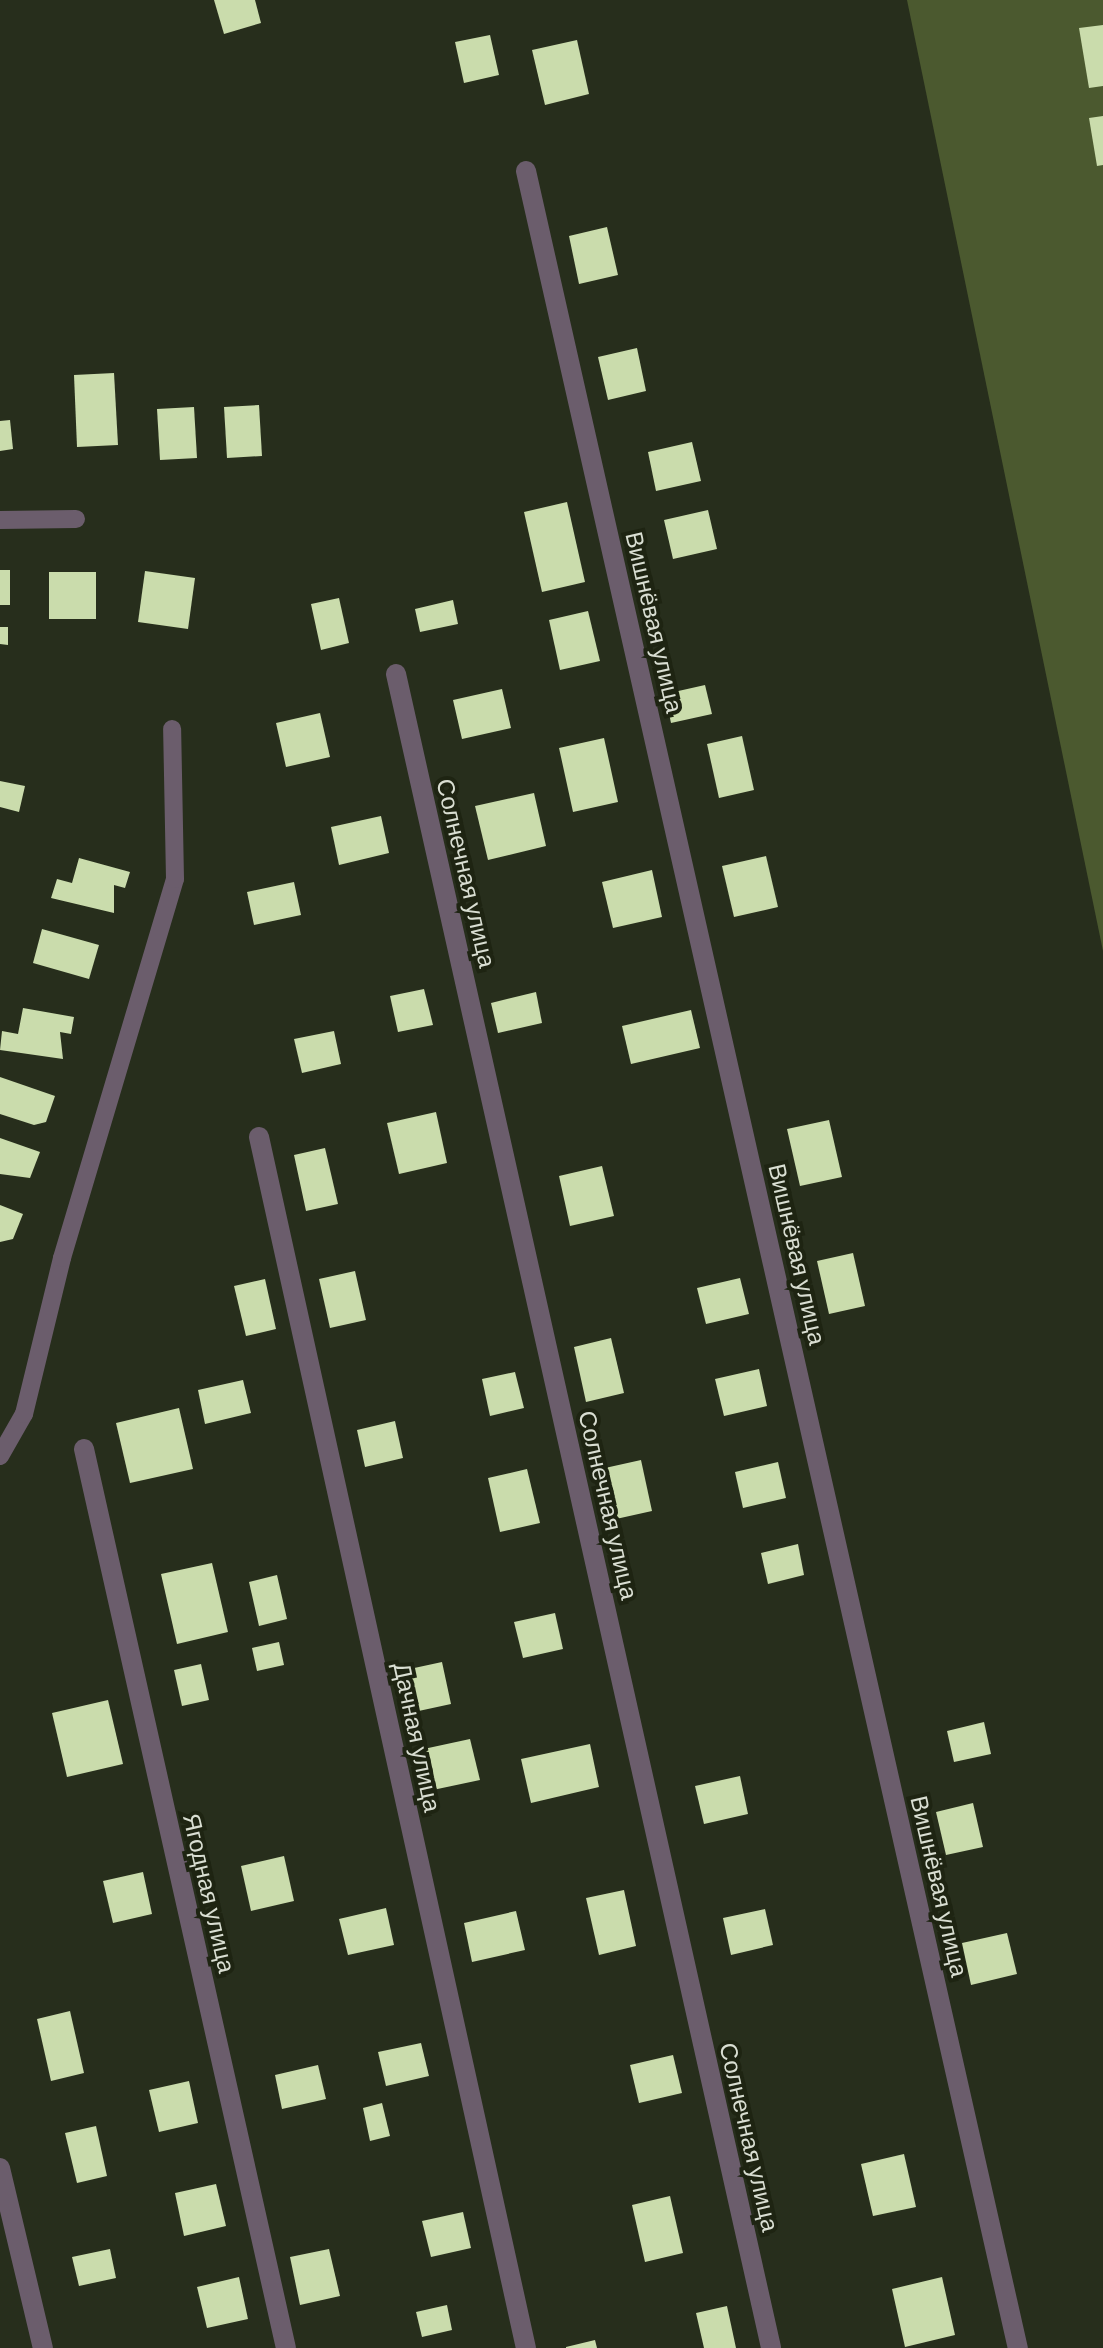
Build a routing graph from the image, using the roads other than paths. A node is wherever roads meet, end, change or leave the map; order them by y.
1 (526, 171) dead end
2 (76, 519) dead end
3 (0, 520) edge
4 (396, 674) dead end
5 (172, 729) dead end
6 (259, 1137) dead end
7 (84, 1449) dead end
8 (0, 1456) edge
9 (0, 2168) edge
10 (43, 2348) edge
11 (286, 2348) edge
12 (526, 2348) edge
13 (771, 2348) edge
14 (1018, 2348) edge

1 - 14 street, Вишнёвая улица
2 - 3 lane
4 - 13 street, Солнечная улица
5 - 8 lane
6 - 12 street, Дачная улица
7 - 11 street, Ягодная улица
9 - 10 street

